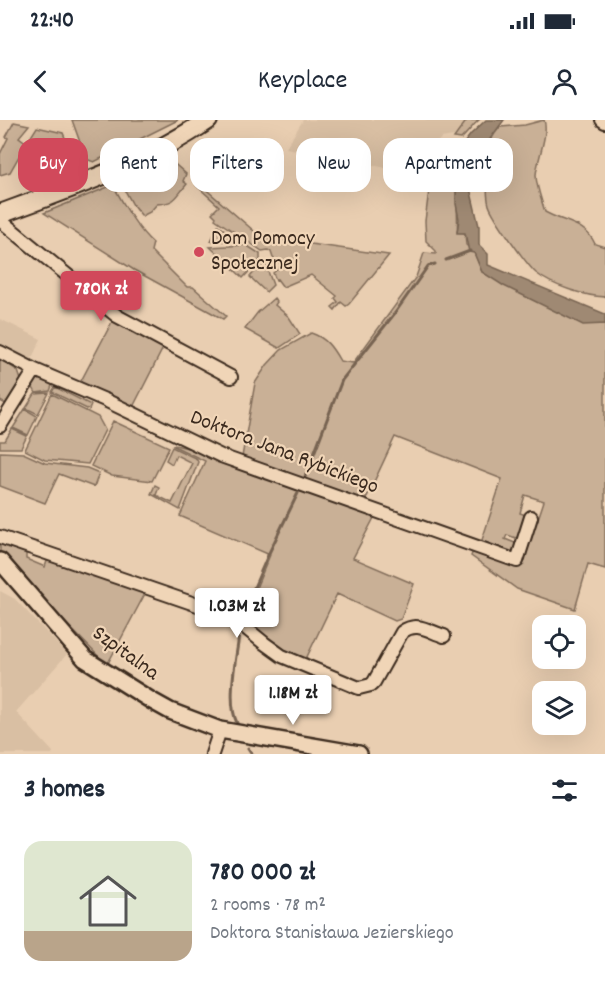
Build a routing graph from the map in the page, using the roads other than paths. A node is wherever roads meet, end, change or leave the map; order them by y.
1 (208, 120) edge
2 (1, 215) edge
3 (0, 352) edge
4 (34, 370) junction
5 (231, 377) dead end
6 (0, 426) edge
7 (531, 517) dead end
8 (0, 537) edge
9 (0, 561) edge
10 (444, 636) dead end
11 (220, 730) junction
12 (212, 754) edge
13 (359, 754) edge

1 - 2 main road
2 - 5 street
3 - 4 street, Doktora Jana Rybickiego
4 - 6 street
4 - 7 street, Doktora Jana Rybickiego
8 - 10 street
9 - 11 street, Szpitalna
11 - 12 street
11 - 13 street, Szpitalna

